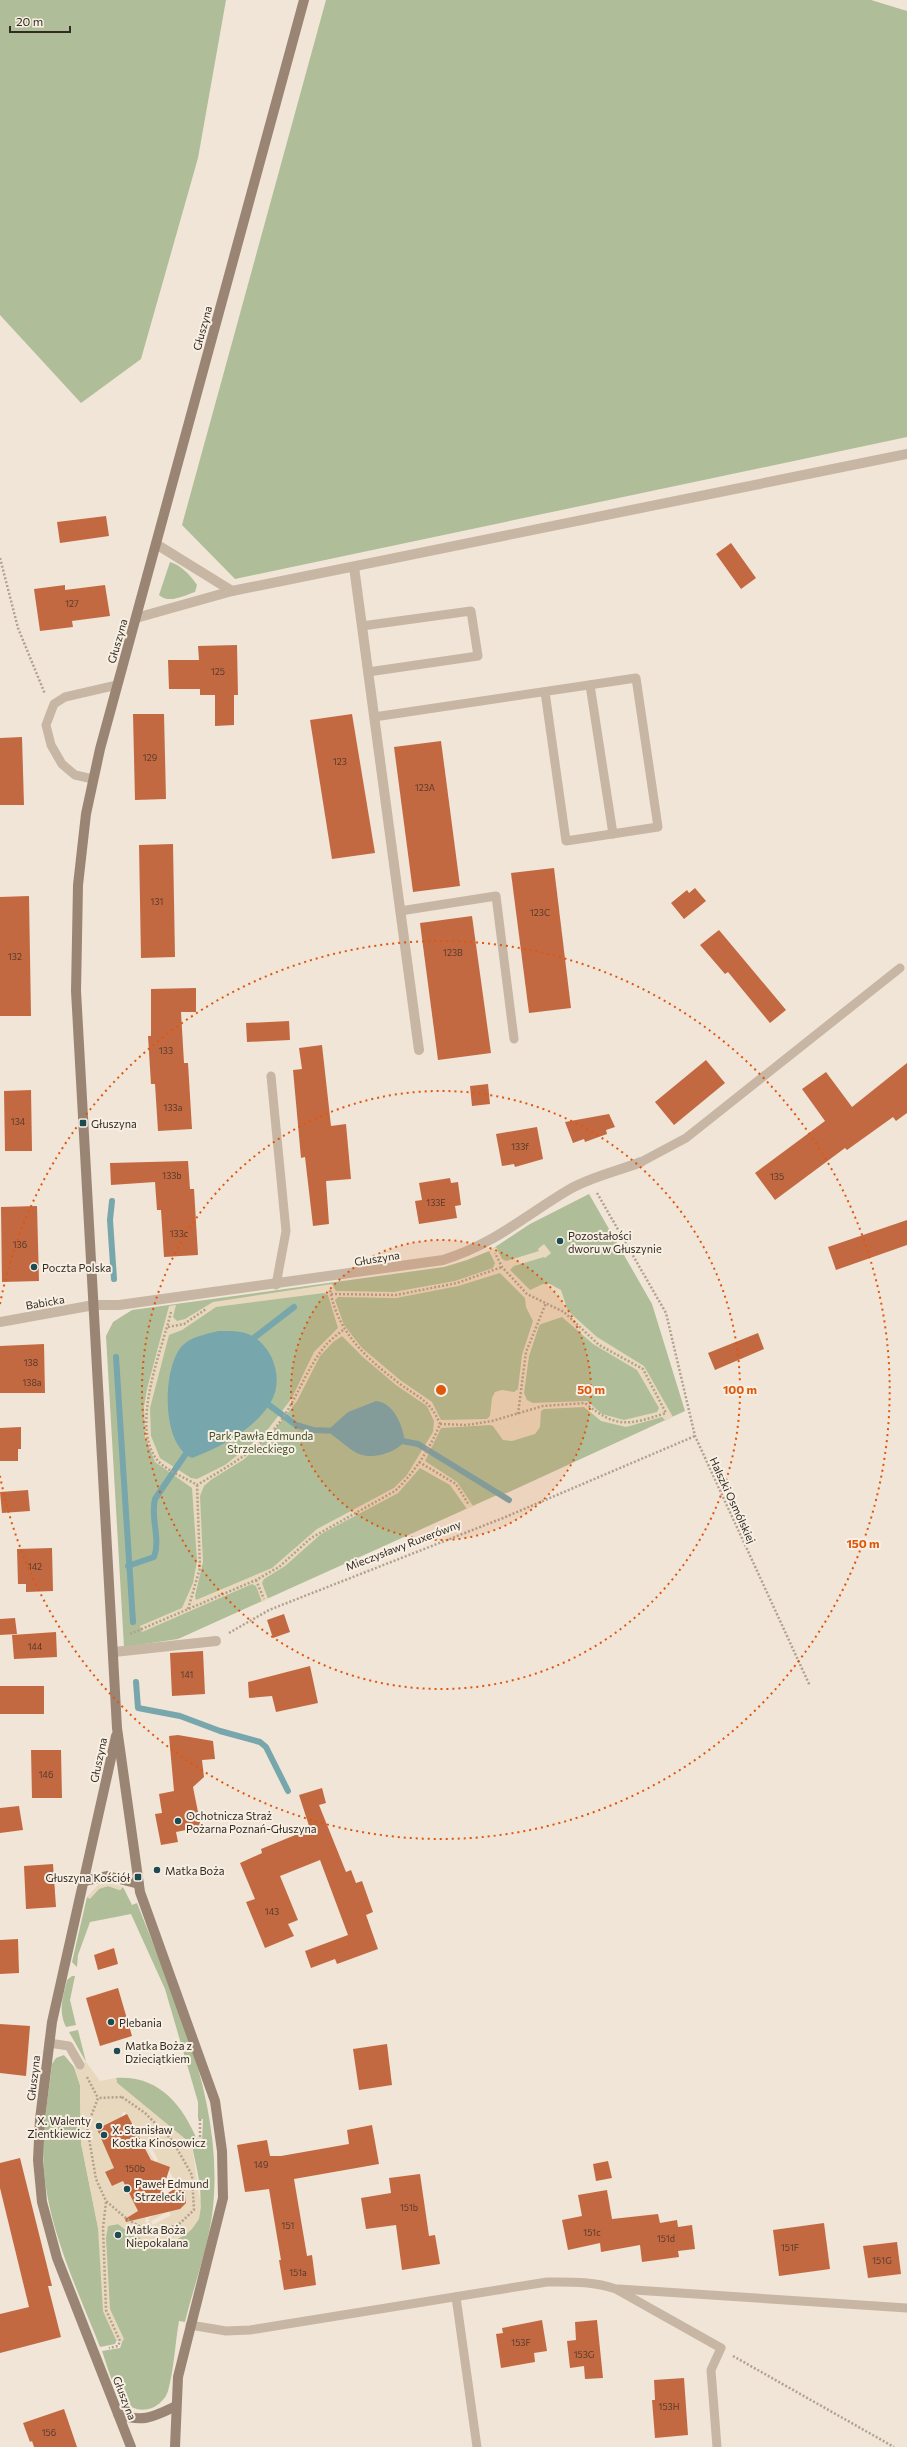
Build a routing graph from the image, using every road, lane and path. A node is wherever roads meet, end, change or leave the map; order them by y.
1 (304, 0) edge
2 (907, 454) edge
3 (156, 544) junction
4 (0, 558) edge
5 (354, 567) junction
6 (232, 591) junction
7 (136, 618) junction
8 (362, 626) junction
9 (368, 672) junction
10 (118, 685) junction
11 (590, 685) junction
12 (545, 692) junction
13 (52, 710) junction
14 (374, 717) junction
15 (93, 779) junction
16 (613, 834) junction
17 (400, 911) junction
18 (900, 968) dead end
19 (514, 1039) dead end
20 (419, 1050) dead end
21 (271, 1076) dead end
22 (641, 1162) joint
23 (590, 1181) junction
24 (490, 1242) junction
25 (502, 1267) junction
26 (328, 1278) junction
27 (276, 1285) junction
28 (331, 1294) junction
29 (175, 1298) junction
30 (546, 1303) junction
31 (94, 1305) junction
32 (0, 1322) edge
33 (343, 1330) junction
34 (518, 1414) junction
35 (440, 1424) junction
36 (696, 1436) junction
37 (418, 1462) junction
38 (197, 1485) junction
39 (469, 1505) dead end
40 (256, 1580) junction
41 (264, 1599) dead end
42 (188, 1609) junction
43 (216, 1641) joint
44 (113, 1642) junction
45 (114, 1652) junction
46 (810, 1686) dead end
47 (117, 1728) junction
48 (84, 1881) junction
49 (139, 1884) junction
50 (49, 2043) junction
51 (80, 2065) joint
52 (98, 2098) junction
53 (200, 2119) dead end
54 (200, 2137) dead end
55 (106, 2201) junction
56 (616, 2289) junction
57 (456, 2297) junction
58 (907, 2308) edge
59 (190, 2325) junction
60 (108, 2348) dead end
61 (721, 2348) junction
62 (176, 2406) junction
63 (118, 2414) junction
64 (131, 2447) edge
65 (175, 2447) edge
66 (478, 2447) edge
67 (717, 2447) edge
68 (894, 2447) edge

1 - 3 street, Głuszyna
2 - 5 street
3 - 6 street
3 - 7 street, Głuszyna
4 - 13 path
5 - 6 street
5 - 8 street
6 - 7 street
7 - 10 street, Głuszyna
8 - 9 street
8 - 9 lane
9 - 14 street
10 - 13 lane
10 - 15 street, Głuszyna
11 - 12 lane
11 - 16 lane
11 - 16 lane
12 - 14 lane
12 - 16 lane
13 - 15 lane
14 - 17 street
15 - 31 street, Głuszyna
17 - 19 lane
17 - 20 street
18 - 22 lane
21 - 27 lane
22 - 23 street, Głuszyna
23 - 24 street, Głuszyna
23 - 36 path, Halszki Osmólskiej
24 - 25 path
24 - 26 street, Głuszyna
25 - 28 path
25 - 30 path
26 - 27 street, Głuszyna
26 - 28 path
27 - 29 street, Głuszyna
28 - 33 path
29 - 31 street, Głuszyna
29 - 38 path
30 - 34 path
30 - 34 path
31 - 32 street, Babicka
31 - 44 street, Głuszyna
33 - 35 path
33 - 38 path
34 - 35 path
35 - 37 path
36 - 43 path, Mieczysławy Ruxerówny
36 - 46 path, Halszki Osmólskiej
37 - 39 path
37 - 40 path
38 - 42 path
40 - 41 path
40 - 42 path
42 - 44 path
43 - 45 street
44 - 45 street, Głuszyna
45 - 47 street, Głuszyna
47 - 48 street, Głuszyna
47 - 49 street, Głuszyna
48 - 49 street
48 - 50 street, Głuszyna
49 - 59 street, Głuszyna
50 - 51 lane
50 - 63 street, Głuszyna
51 - 52 path
52 - 55 path
52 - 55 path
53 - 54 path
55 - 60 path
56 - 57 lane
56 - 58 lane
56 - 61 lane
57 - 59 lane
57 - 66 lane
59 - 62 street, Głuszyna
61 - 67 lane
61 - 68 path
62 - 63 street
62 - 65 street, Głuszyna
63 - 64 street, Głuszyna

